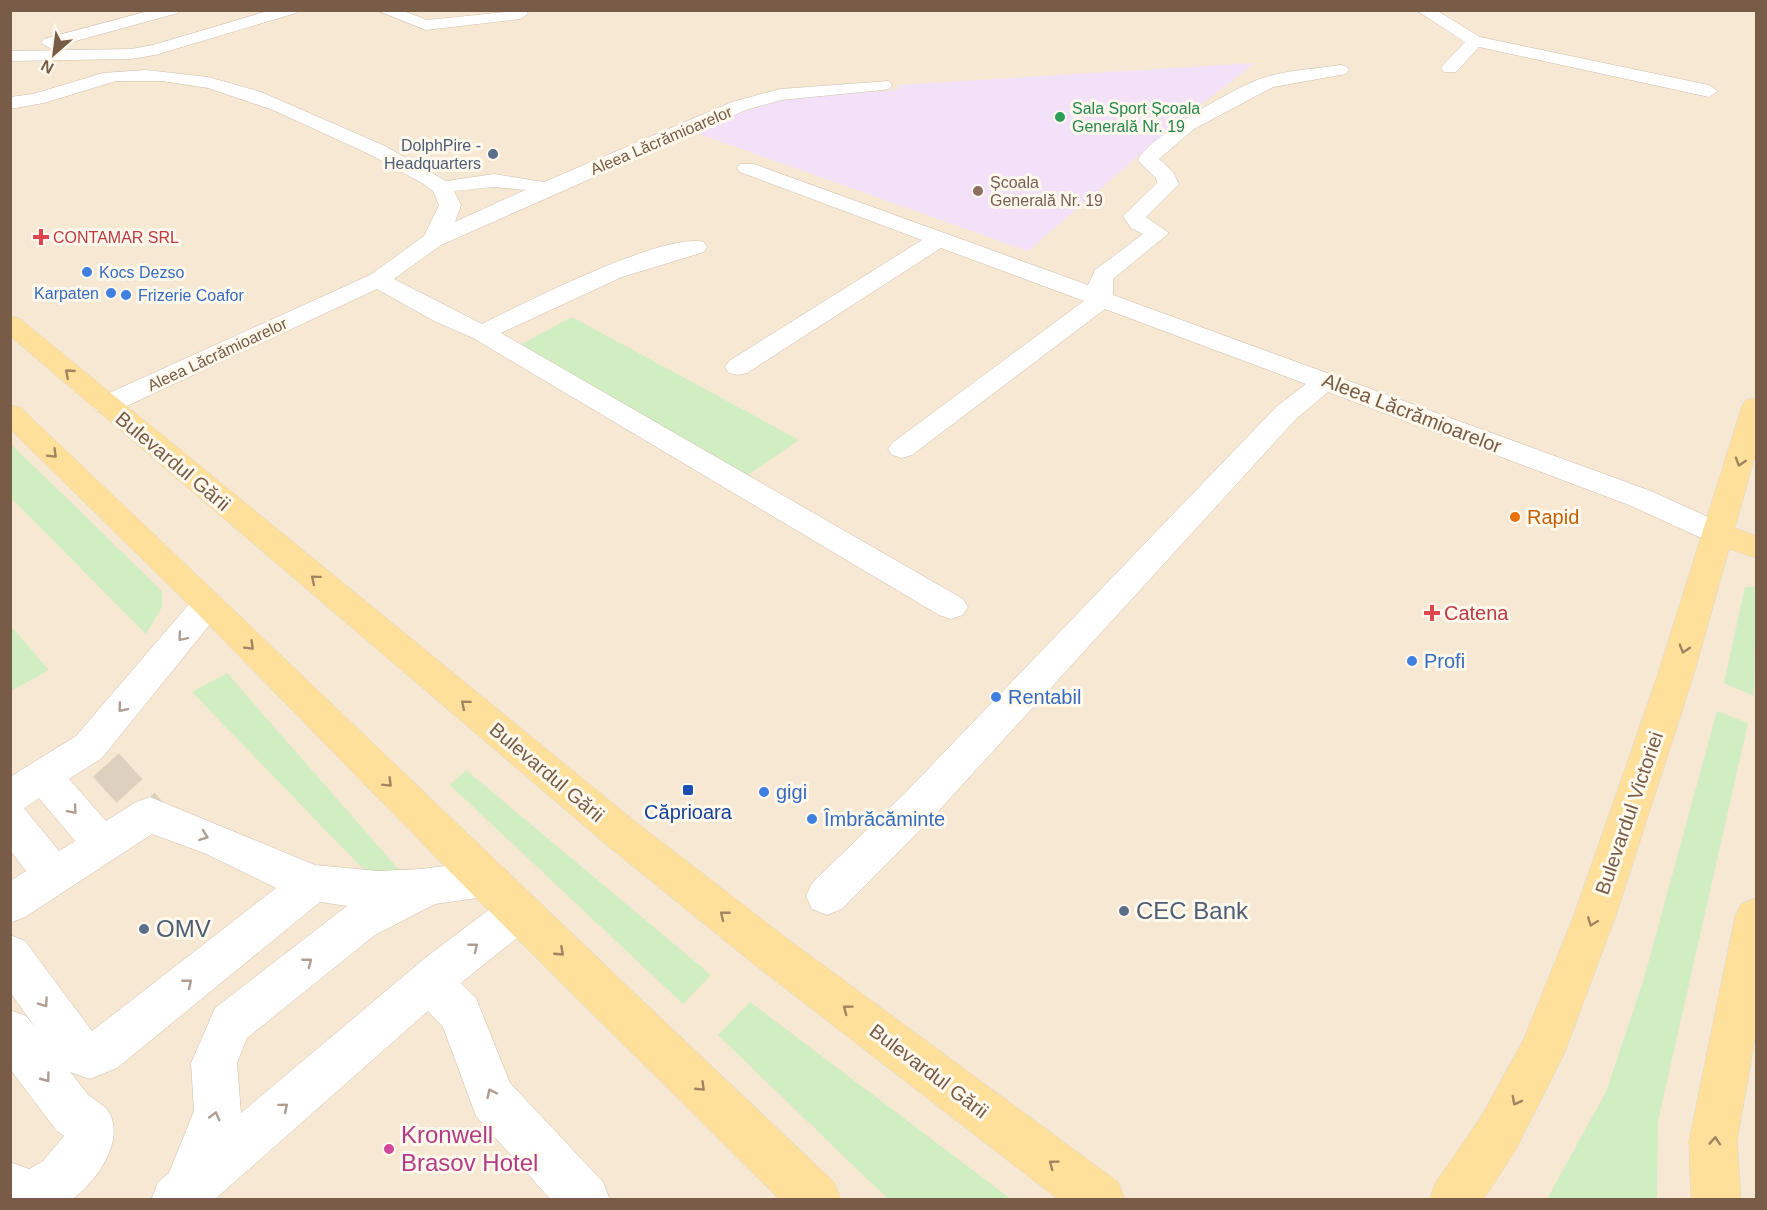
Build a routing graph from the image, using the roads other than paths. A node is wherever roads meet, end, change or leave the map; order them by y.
1 (172, 10) edge
2 (290, 10) edge
3 (384, 10) edge
4 (1424, 10) edge
5 (517, 12) edge
6 (1475, 41) junction
7 (10, 55) edge
8 (1450, 68) dead end
9 (1340, 70) dead end
10 (114, 76) junction
11 (39, 80) dead end
12 (883, 85) dead end
13 (1709, 91) dead end
14 (10, 103) edge
15 (747, 168) dead end
16 (442, 188) junction
17 (546, 189) junction
18 (941, 238) junction
19 (999, 238) dead end
20 (433, 240) junction
21 (696, 247) dead end
22 (979, 252) junction
23 (378, 280) junction
24 (1102, 299) junction
25 (10, 322) edge
26 (482, 333) junction
27 (738, 367) dead end
28 (1326, 381) junction
29 (106, 405) junction
30 (1756, 406) edge
31 (10, 413) edge
32 (902, 449) dead end
33 (1719, 534) junction
34 (1756, 547) edge
35 (208, 604) junction
36 (951, 607) dead end
37 (43, 776) junction
38 (10, 796) edge
39 (10, 819) edge
40 (102, 845) junction
41 (54, 876) junction
42 (484, 879) junction
43 (313, 883) junction
44 (438, 887) junction
45 (827, 896) dead end
46 (10, 904) edge
47 (518, 912) junction
48 (1756, 917) edge
49 (10, 955) edge
50 (431, 982) junction
51 (10, 1032) edge
52 (10, 1187) edge
53 (181, 1195) edge
54 (585, 1200) edge
55 (816, 1200) edge
56 (1100, 1200) edge
57 (1454, 1200) edge
58 (1716, 1200) edge

1 - 7 street
2 - 7 street
3 - 5 street
4 - 6 street
6 - 8 street
6 - 13 street
9 - 24 street
10 - 11 street
10 - 14 street
10 - 16 street
12 - 17 street, Aleea Lăcrămioarelor
15 - 18 street, Aleea Lăcrămioarelor
16 - 17 street
16 - 20 street, Aleea Lăcrămioarelor
17 - 20 street, Aleea Lăcrămioarelor
18 - 22 street, Aleea Lăcrămioarelor
18 - 27 street
19 - 22 street
20 - 23 street, Aleea Lăcrămioarelor
21 - 26 street
22 - 24 street, Aleea Lăcrămioarelor
23 - 26 street
23 - 29 street, Aleea Lăcrămioarelor
24 - 28 street, Aleea Lăcrămioarelor
24 - 32 street
29 -> 25 main road, Bulevardul Gării
26 - 36 street
28 - 33 street, Aleea Lăcrămioarelor
28 - 45 street
56 -> 29 main road, Bulevardul Gării
30 -> 33 main road, Bulevardul Victoriei
31 -> 35 main road
33 - 34 main road
33 -> 57 main road, Bulevardul Victoriei
35 -> 37 street
35 -> 42 main road
37 - 38 street
37 -> 40 street
39 - 41 street
40 - 41 street
40 -> 43 street
41 - 46 street
42 - 44 street
42 - 47 main road
43 - 44 street
49 -> 43 street
53 -> 44 street
50 -> 47 street
47 -> 55 main road
58 -> 48 main road
53 -> 50 street
54 -> 50 street
51 -> 52 street

